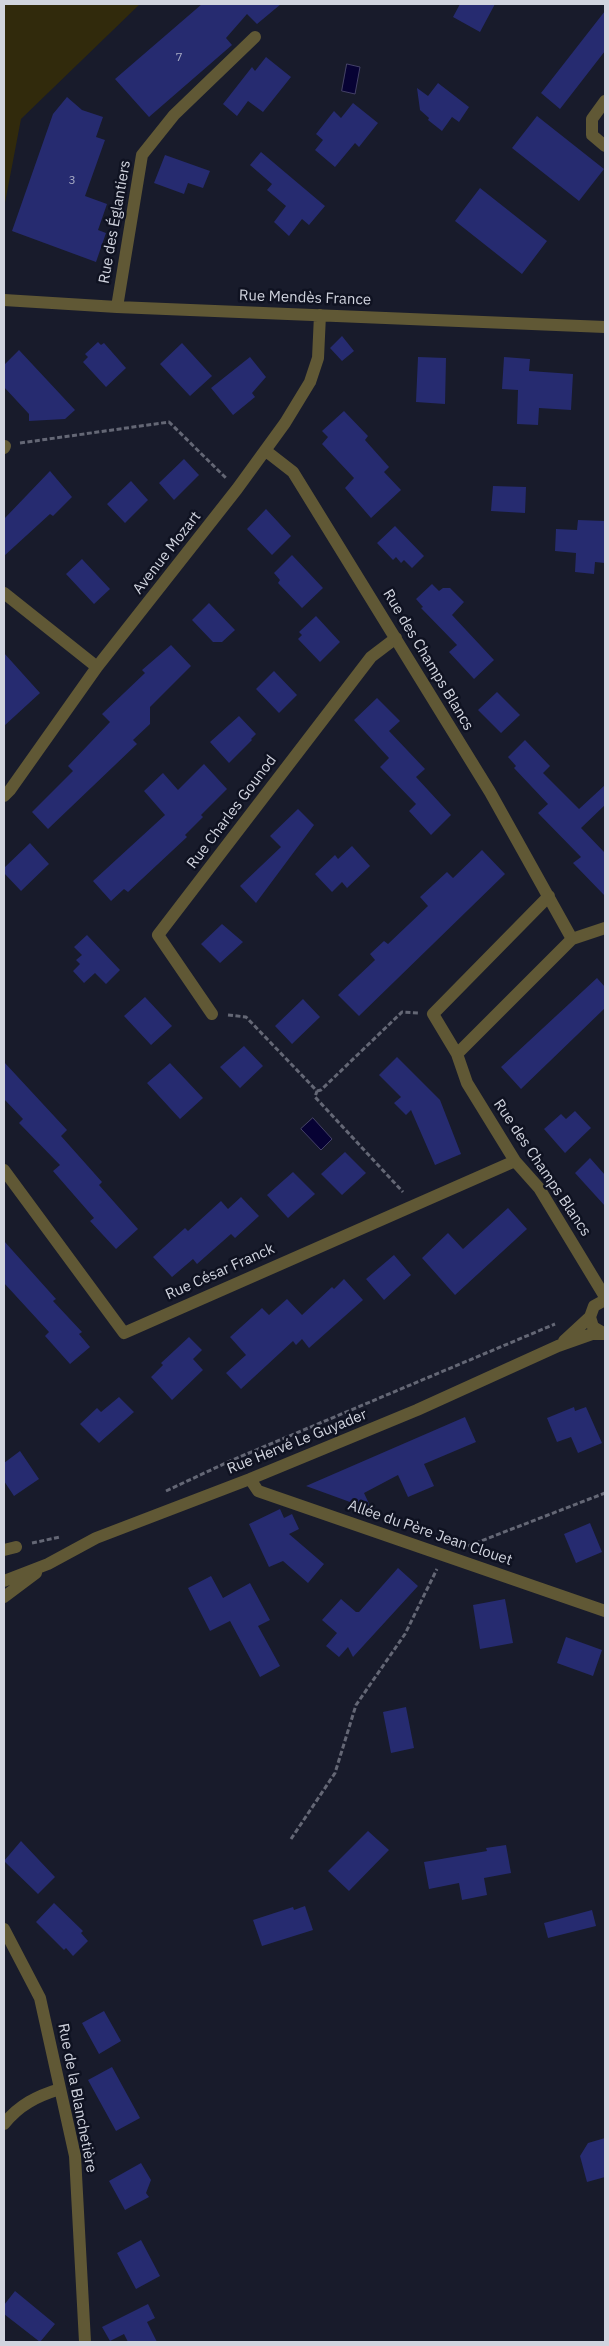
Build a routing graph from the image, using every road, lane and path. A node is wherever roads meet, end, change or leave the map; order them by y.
1 (255, 37) dead end
2 (605, 101) edge
3 (605, 146) edge
4 (4, 300) edge
5 (117, 307) junction
6 (320, 315) junction
7 (605, 327) edge
8 (5, 447) edge
9 (266, 451) junction
10 (237, 489) junction
11 (4, 593) edge
12 (396, 638) junction
13 (97, 667) junction
14 (4, 796) edge
15 (549, 896) junction
16 (605, 928) edge
17 (572, 939) junction
18 (212, 1014) joint
19 (433, 1014) junction
20 (457, 1054) junction
21 (317, 1091) junction
22 (515, 1161) junction
23 (4, 1170) edge
24 (410, 1206) junction
25 (605, 1298) edge
26 (590, 1317) junction
27 (562, 1318) dead end
28 (604, 1334) edge
29 (558, 1346) junction
30 (250, 1479) junction
31 (605, 1493) edge
32 (160, 1494) dead end
33 (69, 1535) dead end
34 (10, 1548) edge
35 (444, 1555) junction
36 (48, 1564) junction
37 (4, 1581) edge
38 (4, 1597) edge
39 (605, 1611) edge
40 (291, 1839) dead end
41 (4, 1929) edge
42 (60, 2089) junction
43 (4, 2124) edge
44 (86, 2342) edge

1 - 5 street, Rue des Églantiers
2 - 3 street
4 - 5 street, Rue Mendès France
5 - 6 street, Rue Mendès France
6 - 7 street, Rue Mendès France
6 - 9 street, Avenue Mozart
8 - 10 path
9 - 10 street, Avenue Mozart
9 - 12 street, Rue des Champs Blancs
10 - 13 street, Avenue Mozart
11 - 13 street
12 - 15 street, Rue des Champs Blancs
12 - 18 street, Rue Charles Gounod
13 - 14 street, Avenue Mozart
15 - 17 street, Rue des Champs Blancs
15 - 19 street
16 - 17 street
17 - 20 street
18 - 21 path
19 - 20 street, Rue des Champs Blancs
19 - 21 path
20 - 22 street, Rue des Champs Blancs
21 - 24 path
22 - 24 street, Rue César Franck
22 - 25 street, Rue des Champs Blancs
23 - 24 street, Rue César Franck
25 - 26 street, Rue Hervé Le Guyader
26 - 28 street
26 - 29 street, Rue Hervé Le Guyader
27 - 32 path
28 - 29 street, Rue Hervé Le Guyader
29 - 30 street, Rue Hervé Le Guyader
30 - 35 street, Allée du Père Jean Clouet
30 - 36 street, Rue Hervé Le Guyader
31 - 35 path
33 - 34 path
35 - 39 street, Allée du Père Jean Clouet
35 - 40 path
36 - 37 street, Rue Hervé Le Guyader
36 - 38 street, Rue Hervé Le Guyader
41 - 42 street, Rue de la Blanchetière
42 - 43 street
42 - 44 street, Rue de la Blanchetière

